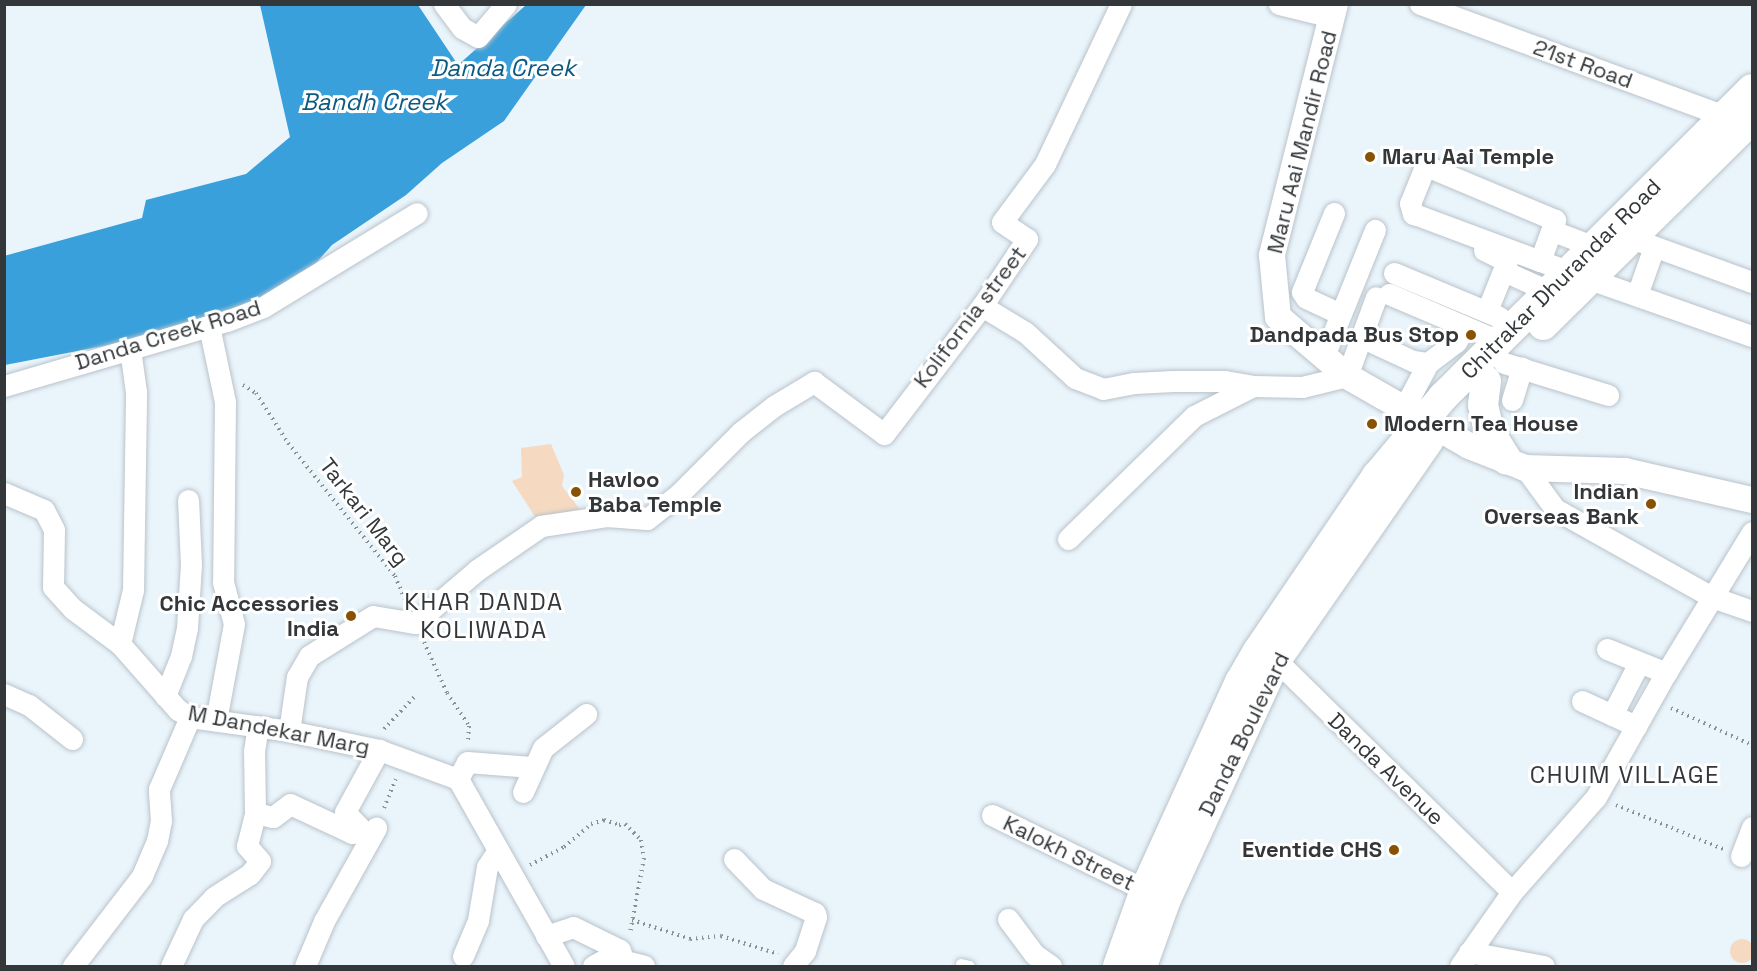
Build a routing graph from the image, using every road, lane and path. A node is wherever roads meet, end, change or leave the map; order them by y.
1 (444, 4) edge
2 (506, 4) edge
3 (1121, 4) edge
4 (1279, 4) edge
5 (1420, 4) edge
6 (1334, 11) edge
7 (1752, 89) edge
8 (1740, 122) edge
9 (417, 213) dead end
10 (1334, 213) dead end
11 (1413, 222) dead end
12 (1375, 230) dead end
13 (1553, 231) junction
14 (1642, 243) junction
15 (1592, 246) junction
16 (1504, 271) junction
17 (1394, 273) dead end
18 (1561, 275) junction
19 (1752, 282) edge
20 (1637, 295) junction
21 (982, 306) junction
22 (1486, 311) junction
23 (1341, 314) junction
24 (209, 326) junction
25 (1465, 327) junction
26 (1752, 336) edge
27 (1361, 337) junction
28 (130, 349) junction
29 (1505, 355) junction
30 (1323, 356) junction
31 (1428, 363) junction
32 (219, 376) junction
33 (1347, 376) junction
34 (4, 386) edge
35 (1253, 386) junction
36 (1608, 395) dead end
37 (1512, 400) dead end
38 (1421, 418) junction
39 (1516, 464) junction
40 (4, 493) edge
41 (188, 500) dead end
42 (1752, 500) edge
43 (1752, 532) edge
44 (1068, 539) dead end
45 (1333, 559) junction
46 (1712, 597) junction
47 (1752, 611) edge
48 (415, 623) junction
49 (120, 644) junction
50 (1607, 649) dead end
51 (1267, 656) junction
52 (1639, 663) junction
53 (1666, 673) junction
54 (4, 694) edge
55 (416, 695) dead end
56 (165, 696) junction
57 (1651, 699) junction
58 (1582, 701) dead end
59 (586, 714) dead end
60 (1612, 715) junction
61 (190, 717) junction
62 (216, 720) junction
63 (258, 726) junction
64 (1636, 726) junction
65 (289, 731) junction
66 (72, 739) dead end
67 (1752, 745) edge
68 (379, 750) junction
69 (404, 759) junction
70 (532, 766) junction
71 (463, 771) junction
72 (523, 792) dead end
73 (1596, 797) junction
74 (255, 813) junction
75 (993, 815) dead end
76 (1752, 827) edge
77 (370, 832) junction
78 (498, 850) junction
79 (1741, 856) joint
80 (734, 859) dead end
81 (511, 875) junction
82 (1512, 892) junction
83 (1156, 895) junction
84 (1008, 919) dead end
85 (632, 920) junction
86 (546, 936) junction
87 (463, 956) dead end
88 (623, 957) junction
89 (1465, 959) edge
90 (794, 963) edge
91 (74, 966) edge
92 (171, 966) edge
93 (305, 966) edge
94 (564, 966) edge
95 (593, 966) edge
96 (644, 966) edge
97 (1051, 966) edge
98 (1118, 966) edge
99 (1142, 966) edge
100 (1541, 966) edge

1 - 2 street
3 - 21 street, Kolifornia street
4 - 6 street
5 - 8 street, 21st Road
6 - 30 street, Maru Aai Mandir Road
7 - 8 main road, Chitrakar Dhurandar Road
8 - 14 main road
8 - 15 main road, Chitrakar Dhurandar Road
9 - 24 street, Danda Creek Road
10 - 23 street
11 - 16 street
12 - 23 street
13 - 15 street
13 - 18 street
13 - 18 street
14 - 18 main road
14 - 19 street
14 - 20 street
15 - 18 main road, Chitrakar Dhurandar Road
16 - 18 street
16 - 22 street
17 - 22 street
18 - 20 street
18 - 29 main road, Chitrakar Dhurandar Road
18 - 29 main road
20 - 26 street
21 - 35 street
21 - 48 street, Kolifornia street
22 - 29 street
23 - 30 street
24 - 28 street, Danda Creek Road
24 - 32 street
25 - 27 street
25 - 29 street
25 - 31 street
27 - 31 street
27 - 33 street
28 - 34 street, Danda Creek Road
28 - 49 street
29 - 36 street
29 - 37 street
29 - 38 main road, Chitrakar Dhurandar Road
29 - 38 main road
29 - 39 main road
30 - 33 street, Maru Aai Mandir Road
31 - 38 street
32 - 48 path, Tarkari Marg
32 - 62 street
33 - 35 street
33 - 38 street, Maru Aai Mandir Road
35 - 44 street
38 - 39 street, Maru Aai Mandir Road
38 - 45 main road
38 - 45 main road, Chitrakar Dhurandar Road
39 - 42 street, Maru Aai Mandir Road
39 - 46 street
40 - 49 street, M Dandekar Marg
41 - 56 street
43 - 46 street
45 - 51 main road
46 - 47 street
46 - 53 street
48 - 65 street
48 - 71 path, Tarkari Marg
49 - 56 street, M Dandekar Marg
50 - 52 street
51 - 82 street, Danda Avenue
51 - 83 main road
52 - 53 street
52 - 60 street
53 - 57 street
54 - 66 street
55 - 68 path
56 - 61 street, M Dandekar Marg
57 - 64 street
57 - 67 path
58 - 60 street
59 - 70 street
60 - 64 street
61 - 62 street, M Dandekar Marg
61 - 91 street
62 - 63 street, M Dandekar Marg
63 - 65 street, M Dandekar Marg
63 - 74 street
64 - 73 street
65 - 68 street, M Dandekar Marg
68 - 69 street, M Dandekar Marg
68 - 77 street
69 - 71 street, M Dandekar Marg
69 - 77 path
70 - 71 street, M Dandekar Marg
70 - 72 street
71 - 78 street
73 - 79 path
73 - 82 street
74 - 77 street
74 - 92 street
75 - 83 street, Kalokh Street
76 - 79 street
77 - 93 street
78 - 81 street
78 - 87 street
80 - 90 street
81 - 85 path
81 - 86 street
82 - 89 street
83 - 98 main road
83 - 99 main road
84 - 97 street
85 - 88 path
85 - 90 path
86 - 88 street
86 - 94 street
88 - 95 street
88 - 96 street
89 - 100 street

